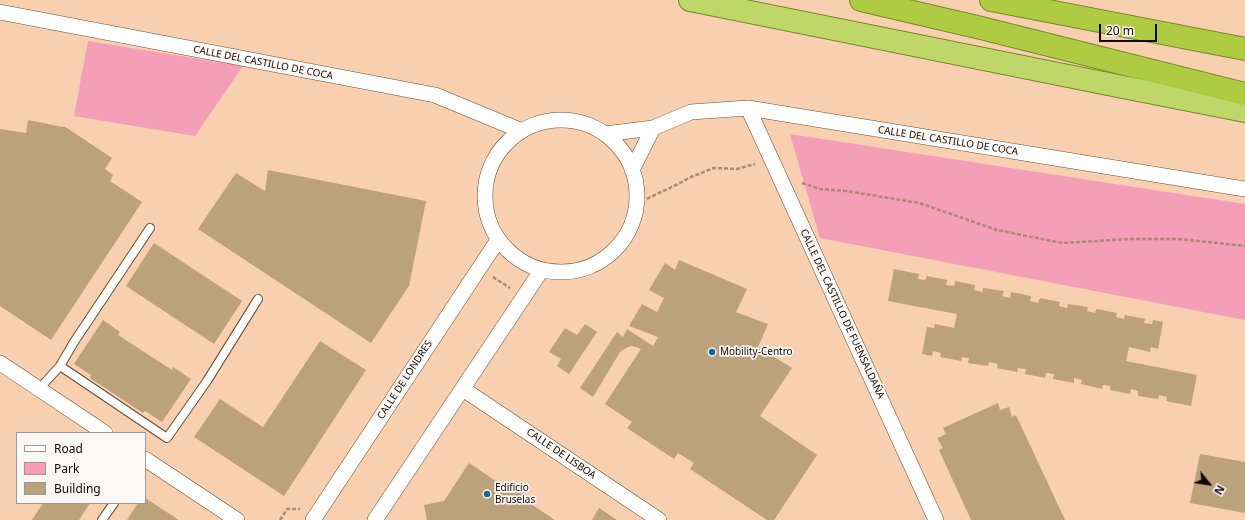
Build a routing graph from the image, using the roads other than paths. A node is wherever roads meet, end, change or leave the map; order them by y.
1 (690, 0) edge
2 (861, 0) edge
3 (992, 0) edge
4 (0, 12) edge
5 (1245, 49) edge
6 (1245, 94) edge
7 (748, 108) junction
8 (1245, 111) edge
9 (653, 128) junction
10 (522, 131) junction
11 (605, 134) junction
12 (632, 170) junction
13 (1245, 189) edge
14 (150, 228) dead end
15 (498, 240) junction
16 (541, 271) junction
17 (258, 298) dead end
18 (0, 364) edge
19 (60, 366) junction
20 (39, 389) junction
21 (463, 389) junction
22 (104, 432) edge
23 (146, 460) edge
24 (113, 504) edge
25 (102, 520) edge
26 (237, 520) edge
27 (313, 520) edge
28 (375, 520) edge
29 (659, 520) edge
30 (936, 520) edge

1 - 8 highway
2 - 6 highway
3 - 5 highway
4 - 10 street, CALLE DEL CASTILLO DE COCA
7 - 9 street, CALLE DEL CASTILLO DE COCA
7 - 13 street, CALLE DEL CASTILLO DE COCA
7 - 30 street, CALLE DEL CASTILLO DE FUENSALDAÑA
9 - 11 street, CALLE DEL CASTILLO DE COCA
9 - 12 street
10 - 11 street
10 - 15 street
11 - 12 street
12 - 16 street
14 - 19 lane
15 - 16 street
15 - 27 street, CALLE DE LONDRES
16 - 21 street
17 - 19 lane
18 - 20 street
19 - 20 lane
20 - 22 street
21 - 28 street
21 - 29 street, CALLE DE LISBOA
23 - 26 street
24 - 25 lane

